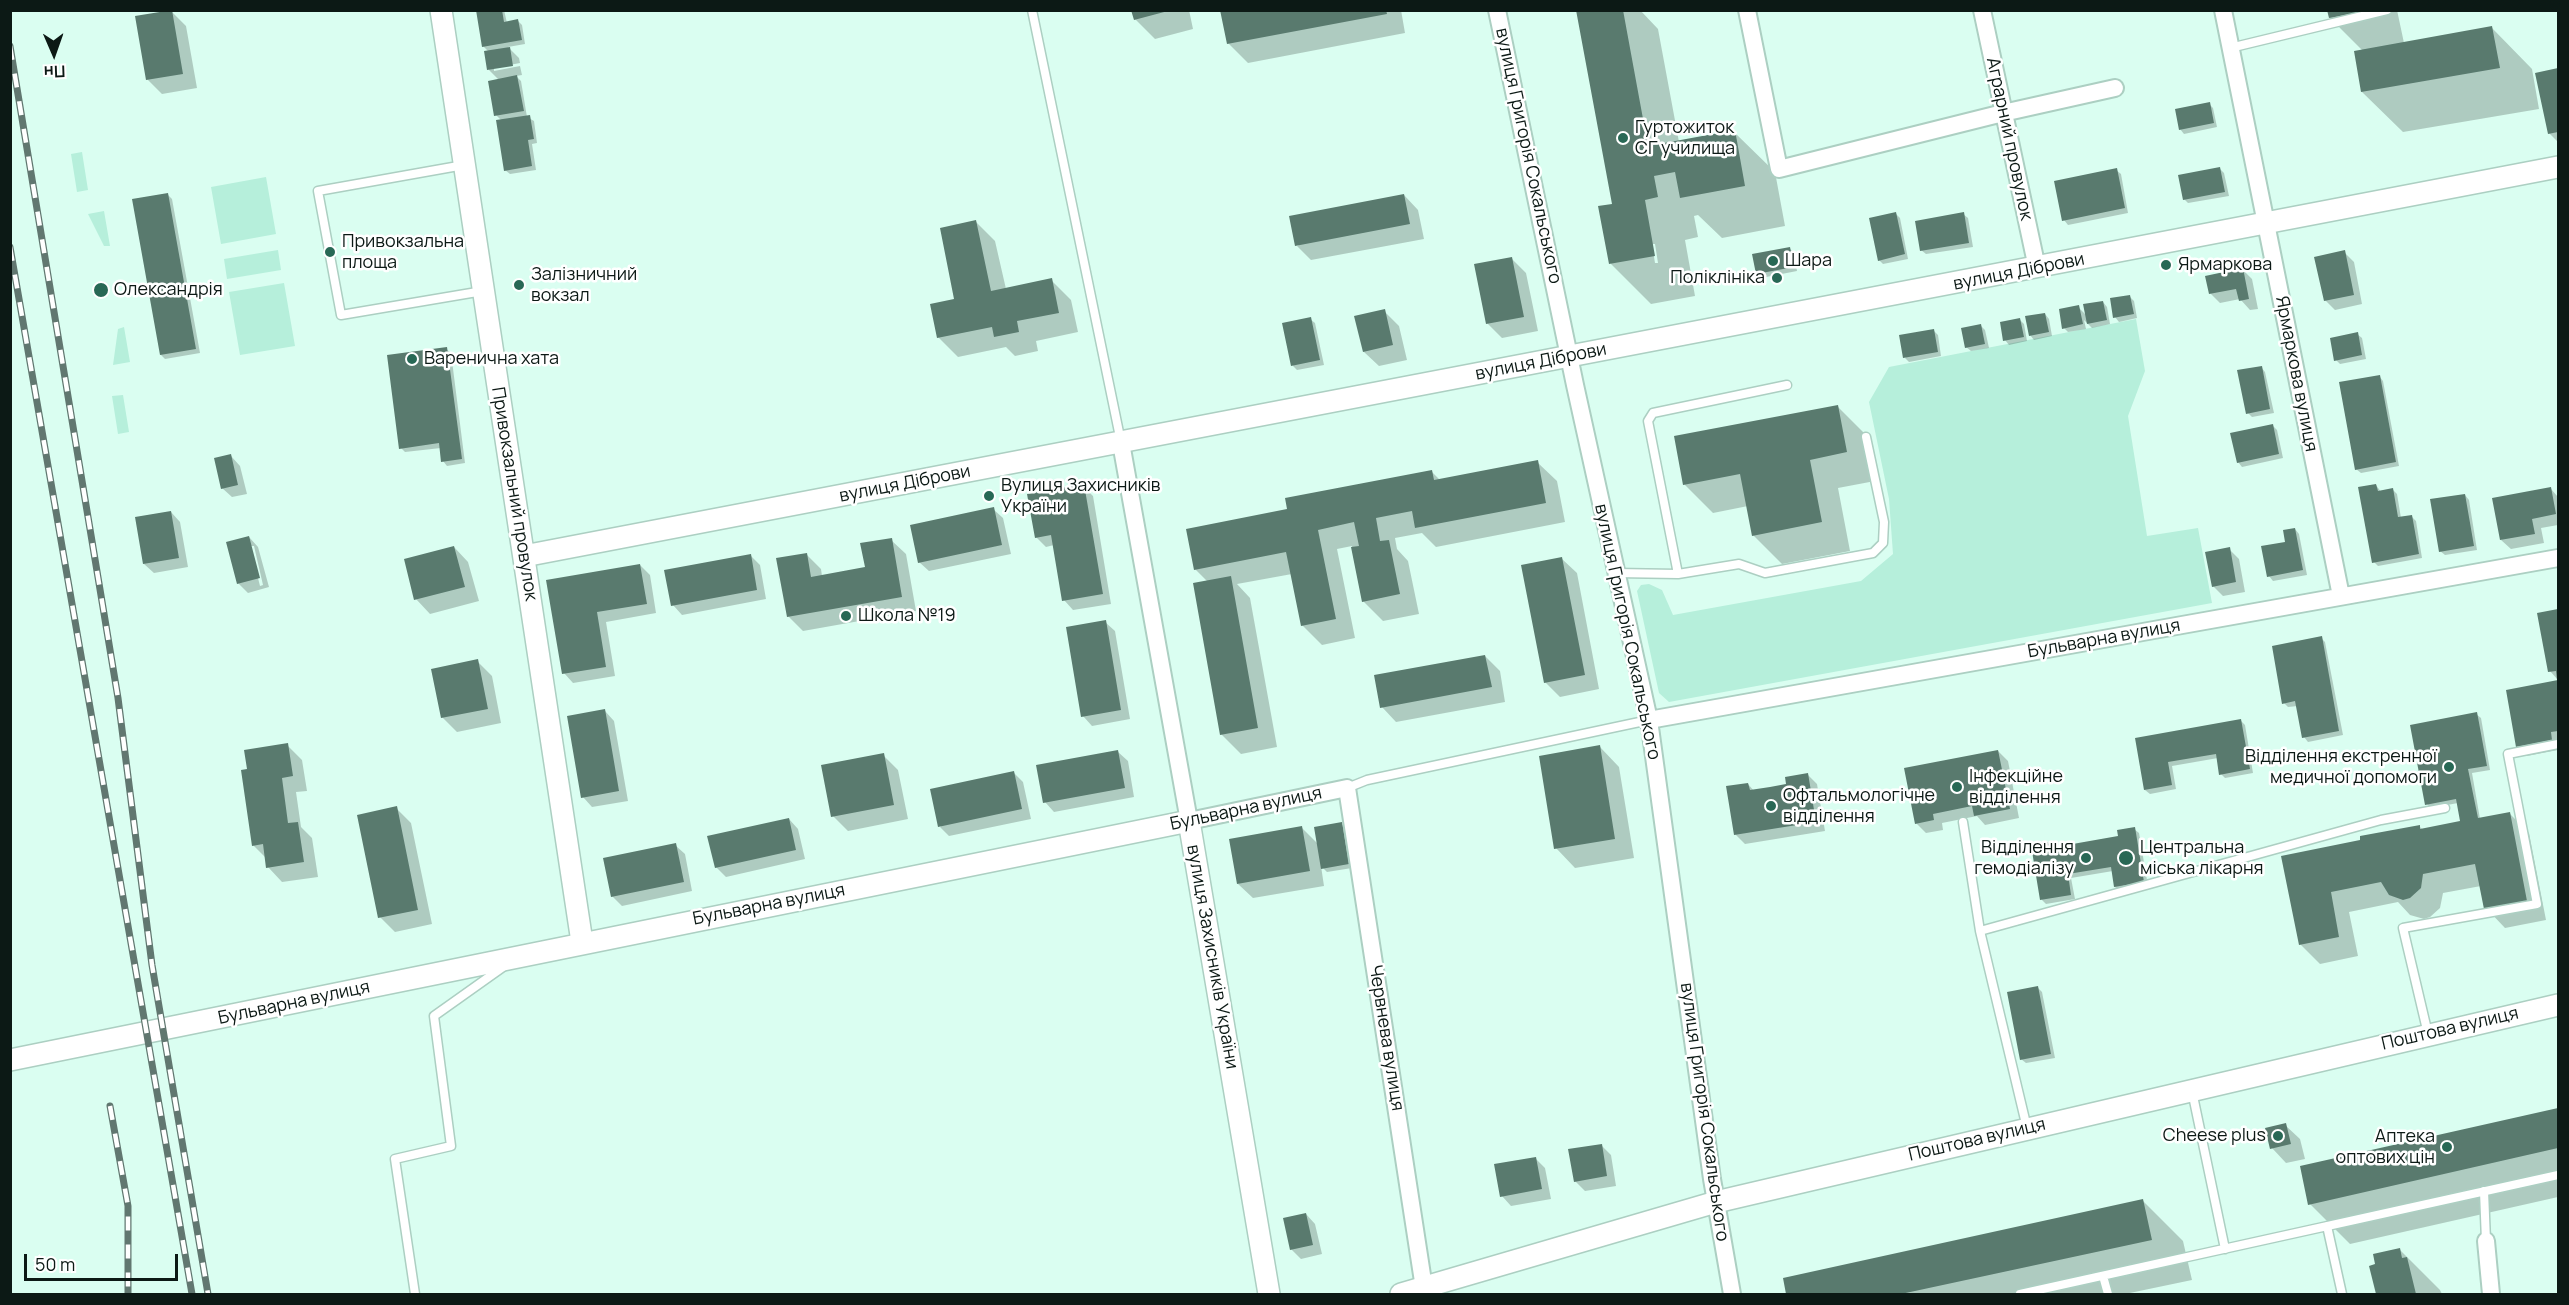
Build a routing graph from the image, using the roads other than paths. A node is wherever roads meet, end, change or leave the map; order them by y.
1 (441, 10) edge
2 (1032, 10) edge
3 (1497, 10) edge
4 (1747, 10) edge
5 (1982, 10) edge
6 (2223, 10) edge
7 (2387, 10) edge
8 (2230, 48) junction
9 (2115, 88) dead end
10 (2003, 113) junction
11 (464, 165) junction
12 (2559, 167) edge
13 (2266, 224) junction
14 (2037, 268) junction
15 (483, 291) junction
16 (1569, 358) junction
17 (1787, 385) dead end
18 (1866, 437) dead end
19 (1121, 443) junction
20 (524, 556) junction
21 (2559, 558) edge
22 (1616, 573) junction
23 (1678, 574) junction
24 (2341, 596) junction
25 (1649, 720) junction
26 (2559, 744) edge
27 (1347, 788) junction
28 (2445, 808) dead end
29 (1189, 821) junction
30 (1963, 822) dead end
31 (1980, 931) junction
32 (582, 942) junction
33 (516, 958) junction
34 (2559, 1005) edge
35 (2428, 1034) junction
36 (10, 1060) edge
37 (2192, 1089) junction
38 (2027, 1128) junction
39 (2559, 1175) edge
40 (2484, 1191) junction
41 (1716, 1202) junction
42 (2326, 1226) junction
43 (2486, 1241) joint
44 (2225, 1249) junction
45 (2103, 1276) junction
46 (1424, 1288) junction
47 (416, 1294) edge
48 (1269, 1294) edge
49 (1401, 1294) edge
50 (1732, 1294) edge
51 (2020, 1294) edge
52 (2108, 1294) edge
53 (2342, 1294) edge
54 (2491, 1294) edge

1 - 11 street, Привокзальний провулок
2 - 19 lane
3 - 16 street, вулиця Григорія Сокальського
4 - 10 street
5 - 10 street, Аграрний провулок
6 - 8 street, Ярмаркова вулиця
7 - 8 lane
8 - 13 street, Ярмаркова вулиця
9 - 10 street
10 - 14 street, Аграрний провулок
11 - 15 street, Привокзальний провулок
11 - 15 lane
12 - 13 street, вулиця Діброви
13 - 14 street, вулиця Діброви
13 - 24 street, Ярмаркова вулиця
14 - 16 street, вулиця Діброви
15 - 20 street, Привокзальний провулок
16 - 19 street, вулиця Діброви
16 - 22 street, вулиця Григорія Сокальського
17 - 23 lane
18 - 23 lane
19 - 20 street, вулиця Діброви
19 - 29 street, вулиця Захисників України
20 - 32 street, Привокзальний провулок
21 - 24 street, Бульварна вулиця
22 - 23 lane
22 - 25 street, вулиця Григорія Сокальського
24 - 25 street, Бульварна вулиця
25 - 27 lane
25 - 41 street, вулиця Григорія Сокальського
26 - 35 lane
27 - 29 street, Бульварна вулиця
27 - 46 street, Червнева вулиця
28 - 31 lane
29 - 32 street, Бульварна вулиця
29 - 48 street, вулиця Захисників України
30 - 31 lane
31 - 38 lane
32 - 33 street, Бульварна вулиця
33 - 36 street, Бульварна вулиця
33 - 47 lane
34 - 35 street, Поштова вулиця
35 - 37 street, Поштова вулиця
37 - 38 street, Поштова вулиця
37 - 44 lane
38 - 41 street, Поштова вулиця
39 - 40 lane
40 - 42 lane
40 - 43 lane
41 - 46 street, Поштова вулиця
41 - 50 street, вулиця Григорія Сокальського
42 - 44 lane
42 - 53 lane
43 - 54 street
44 - 45 lane
45 - 51 lane
45 - 52 lane
46 - 49 street, Поштова вулиця

